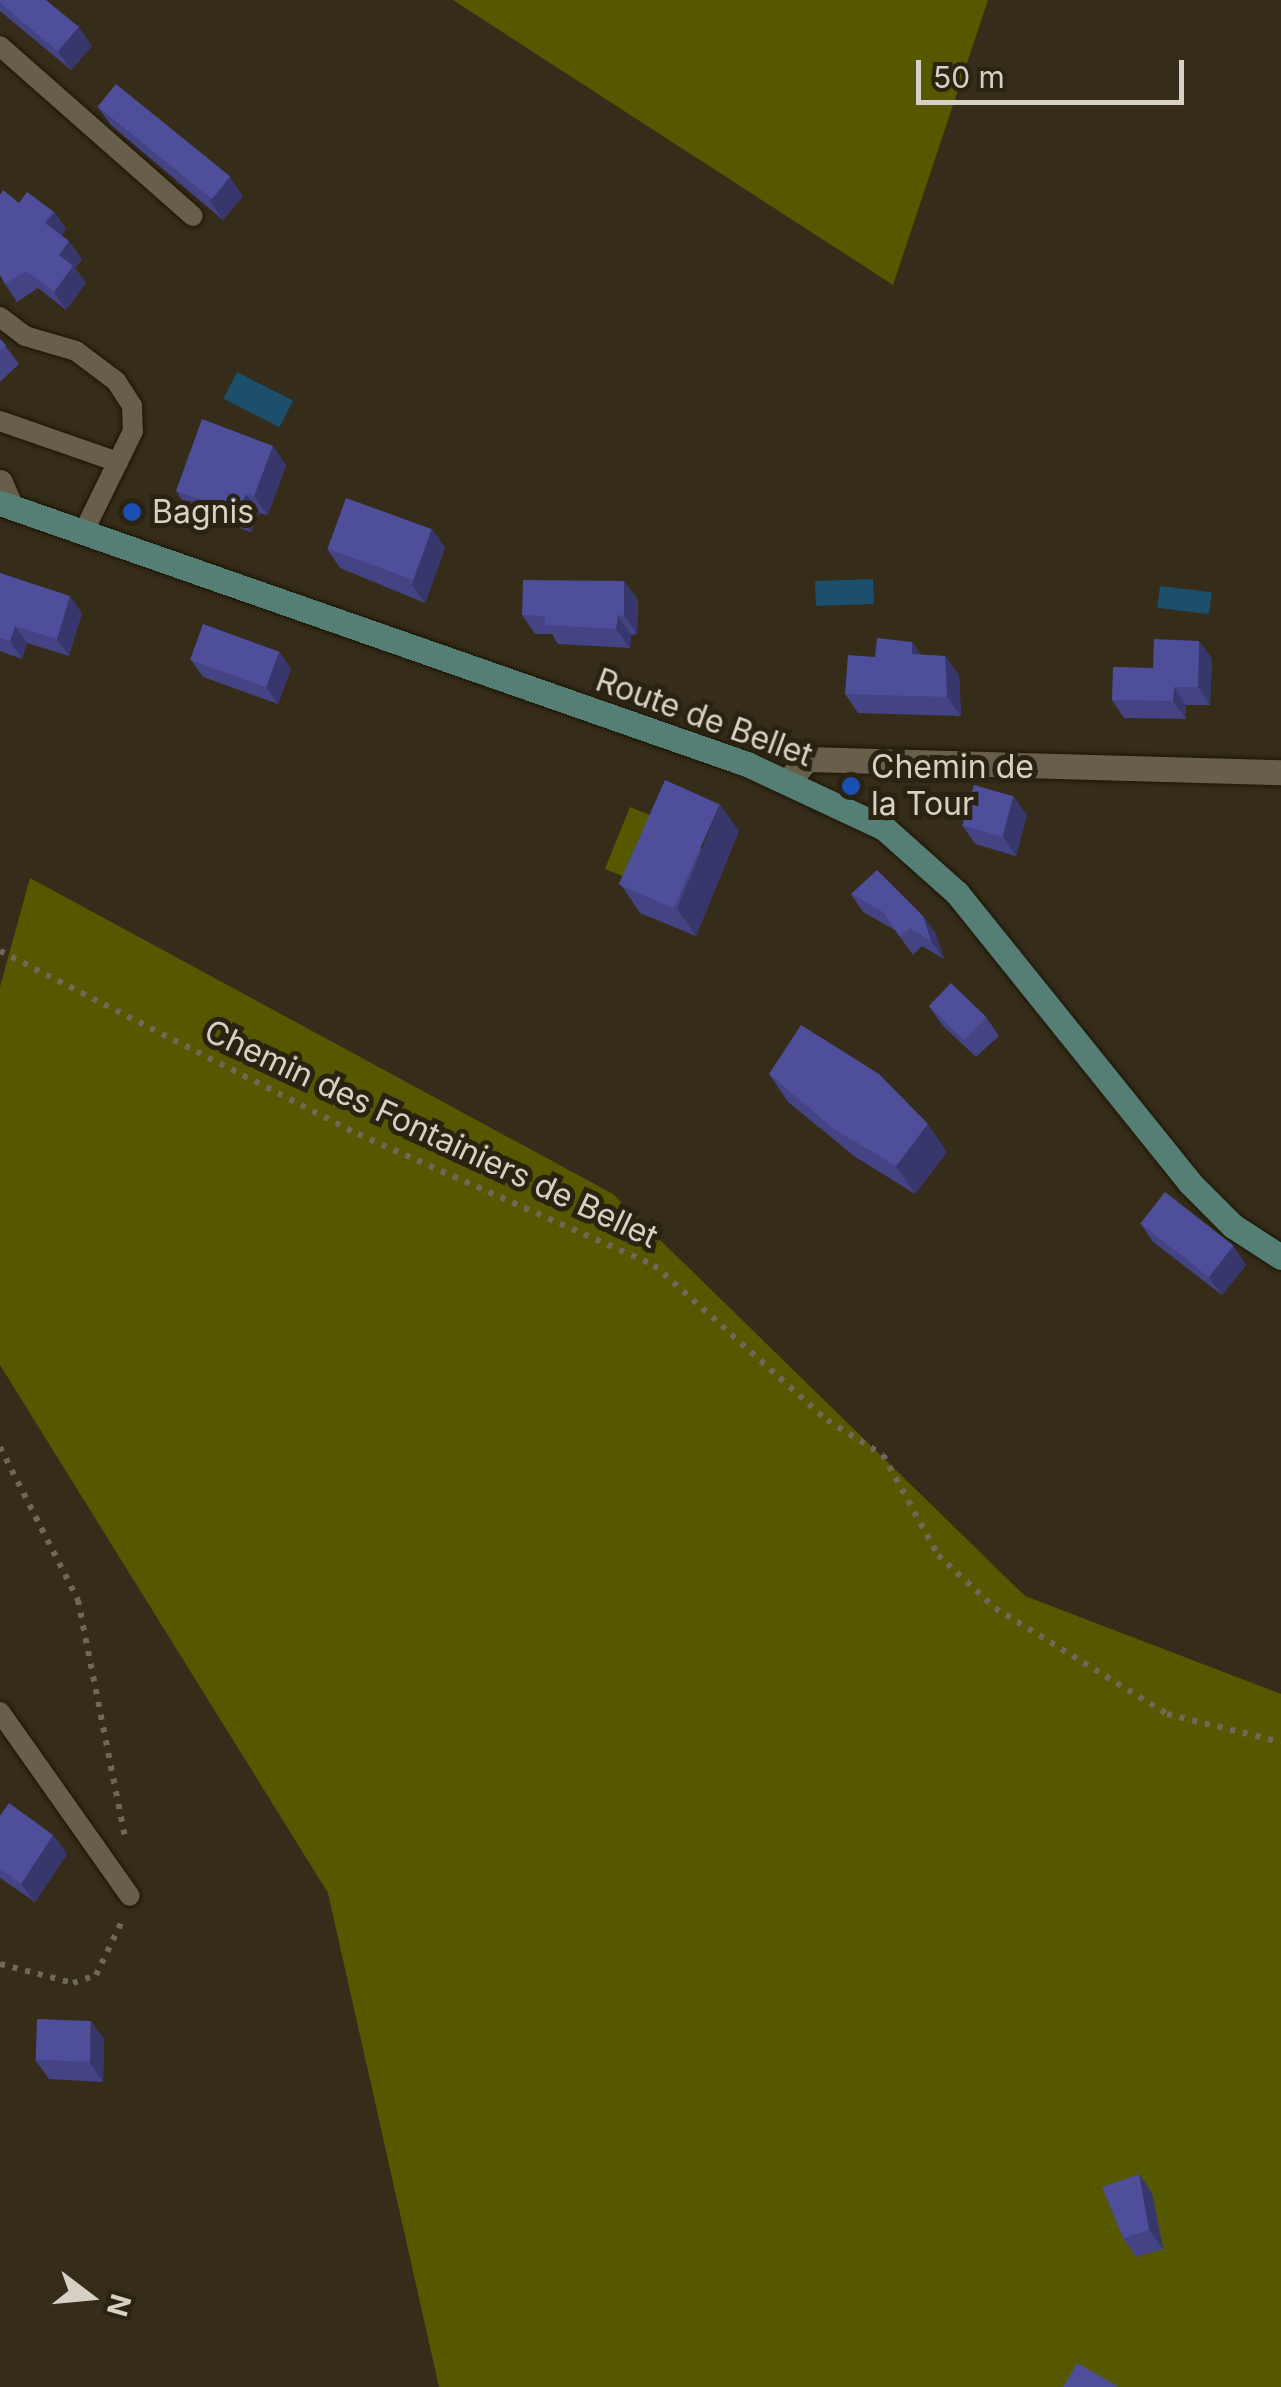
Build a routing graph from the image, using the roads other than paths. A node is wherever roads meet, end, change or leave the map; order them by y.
1 (0, 46) edge
2 (193, 216) dead end
3 (0, 317) edge
4 (0, 421) edge
5 (118, 462) junction
6 (3, 497) edge
7 (85, 529) junction
8 (1281, 772) edge
9 (788, 781) junction
10 (1281, 1257) edge
11 (0, 1712) edge
12 (130, 1896) road end

1 - 2 lane
3 - 5 lane
4 - 5 lane
5 - 7 lane
6 - 7 main road, Route de Bellet
7 - 9 main road, Route de Bellet
8 - 9 street
9 - 10 main road, Route de Bellet
11 - 12 lane

